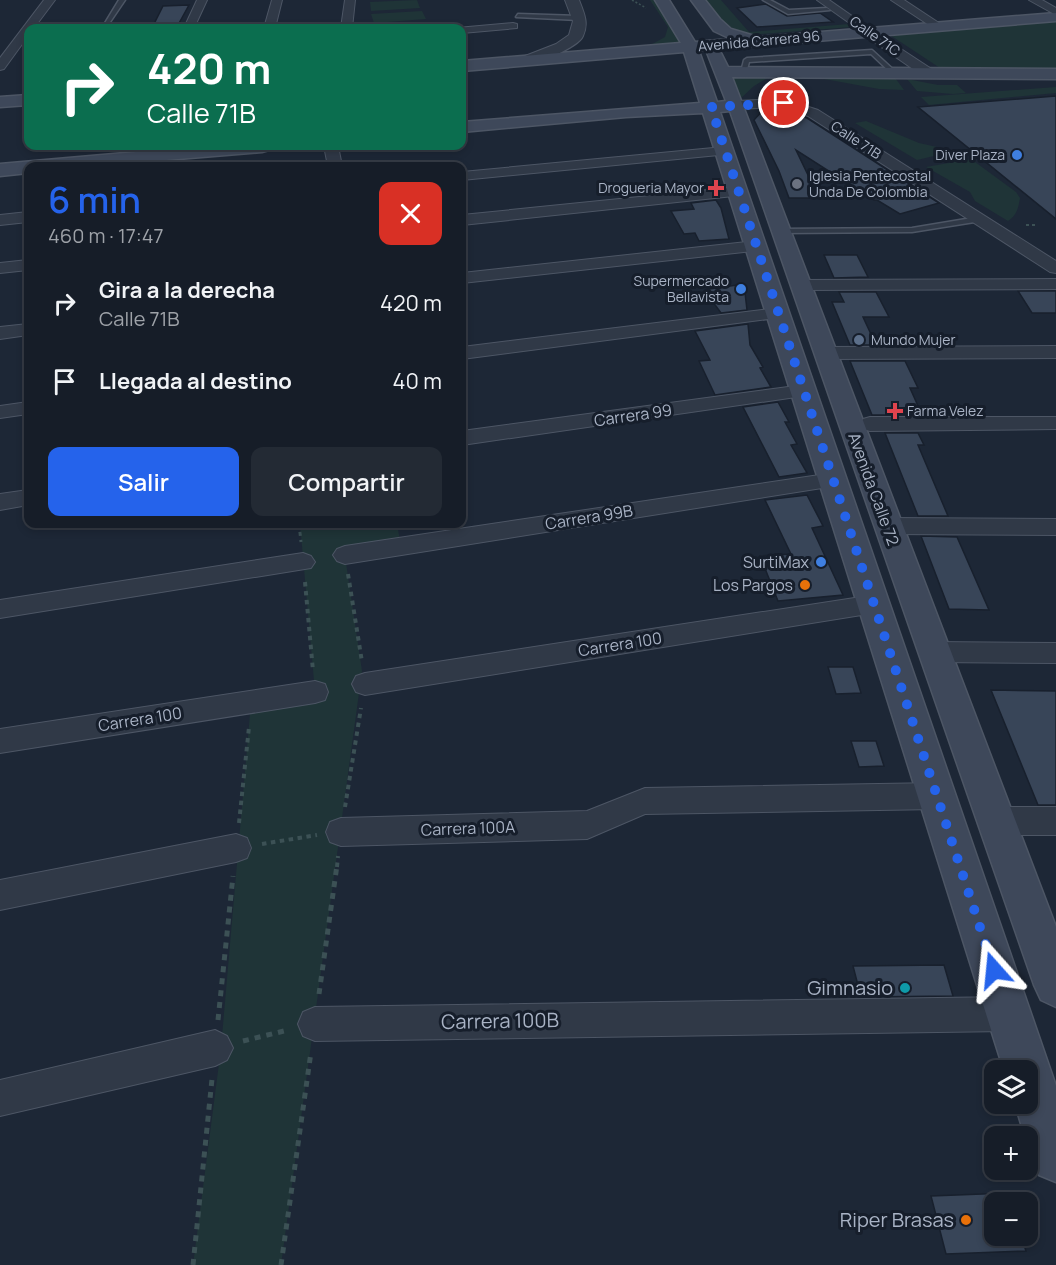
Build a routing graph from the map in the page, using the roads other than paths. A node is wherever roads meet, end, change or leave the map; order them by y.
1 (50, 0) edge
2 (122, 0) edge
3 (202, 0) edge
4 (277, 0) edge
5 (350, 0) edge
6 (572, 0) edge
7 (662, 0) edge
8 (766, 0) edge
9 (923, 0) edge
10 (1034, 0) edge
11 (898, 1) edge
12 (692, 5) edge
13 (828, 6) edge
14 (1056, 12) edge
15 (1056, 17) edge
16 (579, 18) junction
17 (653, 20) road end
18 (515, 21) joint
19 (32, 24) edge
20 (107, 24) edge
21 (191, 24) edge
22 (270, 24) edge
23 (347, 24) edge
24 (939, 27) junction
25 (466, 29) edge
26 (869, 32) junction
27 (24, 34) edge
28 (760, 40) junction
29 (710, 44) junction
30 (690, 46) junction
31 (577, 57) junction
32 (525, 61) junction
33 (0, 66) edge
34 (466, 66) edge
35 (721, 72) junction
36 (744, 72) junction
37 (797, 72) junction
38 (894, 73) junction
39 (928, 73) junction
40 (1056, 74) edge
41 (24, 100) edge
42 (0, 102) edge
43 (626, 112) junction
44 (723, 125) junction
45 (466, 127) edge
46 (217, 150) edge
47 (81, 162) edge
48 (24, 167) edge
49 (0, 170) edge
50 (466, 175) edge
51 (738, 192) junction
52 (24, 217) edge
53 (978, 219) junction
54 (0, 220) edge
55 (466, 220) edge
56 (768, 238) junction
57 (24, 265) edge
58 (0, 268) edge
59 (1056, 268) edge
60 (466, 278) edge
61 (1056, 284) edge
62 (800, 285) junction
63 (778, 313) junction
64 (24, 330) edge
65 (0, 333) edge
66 (466, 352) edge
67 (1056, 352) edge
68 (825, 353) junction
69 (803, 391) junction
70 (24, 408) edge
71 (0, 411) edge
72 (1056, 423) edge
73 (870, 424) dead end
74 (466, 437) edge
75 (832, 480) junction
76 (24, 499) edge
77 (0, 502) edge
78 (888, 526) junction
79 (1056, 527) edge
80 (345, 555) road end
81 (303, 562) road end
82 (874, 604) junction
83 (0, 609) edge
84 (934, 652) junction
85 (1056, 653) edge
86 (365, 684) road end
87 (315, 692) road end
88 (0, 741) edge
89 (937, 796) junction
90 (996, 821) junction
91 (1056, 821) edge
92 (341, 832) road end
93 (236, 848) road end
94 (0, 896) edge
95 (1056, 985) edge
96 (1008, 1014) junction
97 (315, 1024) road end
98 (215, 1048) road end
99 (1023, 1060) edge
100 (0, 1098) edge
101 (1038, 1104) edge
102 (1056, 1158) edge

1 - 19 street
2 - 20 lane
3 - 21 street
4 - 22 street
5 - 23 street
6 - 16 street
7 - 30 main road, Avenida Calle 72
8 - 13 lane
9 - 11 street
10 - 14 street
11 - 24 street
12 - 28 main road
12 - 29 main road, Avenida Calle 72
13 - 26 street, Calle 71C
15 - 24 main road, Avenida Carrera 96
16 - 18 lane
16 - 32 street
17 - 31 main road
18 - 25 street
24 - 26 main road, Avenida Carrera 96
26 - 28 main road, Avenida Carrera 96
26 - 39 street, Calle 71C
27 - 33 street
28 - 29 main road, Avenida Carrera 96
29 - 30 main road, Avenida Carrera 96
29 - 35 main road, Avenida Calle 72
30 - 31 main road, Avenida Carrera 96
30 - 44 main road, Avenida Calle 72
31 - 32 main road, Avenida Carrera 96
32 - 34 main road, Avenida Carrera 96
35 - 36 main road, Avenida Carrera 96
35 - 44 main road, Avenida Calle 72
36 - 37 main road, Avenida Carrera 96
36 - 38 lane
37 - 38 main road, Avenida Carrera 96
37 - 44 main road
38 - 39 main road, Avenida Carrera 96
39 - 40 main road, Avenida Carrera 96
41 - 42 main road
43 - 44 main road
43 - 44 main road
43 - 45 main road
44 - 50 street, Calle 71B
44 - 51 main road, Avenida Calle 72
44 - 53 street, Calle 71B
44 - 56 main road, Avenida Calle 72
46 - 47 main road
48 - 49 main road
51 - 55 street
51 - 56 main road, Avenida Calle 72
52 - 54 street
53 - 56 lane
53 - 59 street, Calle 71B
56 - 60 street
56 - 62 main road, Avenida Calle 72
56 - 63 main road, Avenida Calle 72
57 - 58 street
61 - 62 street
62 - 68 main road, Avenida Calle 72
63 - 66 street
63 - 69 main road, Avenida Calle 72
64 - 65 street
67 - 68 street
68 - 78 main road, Avenida Calle 72
69 - 74 street, Carrera 99
69 - 75 main road, Avenida Calle 72
70 - 71 street
72 - 73 street
75 - 80 street, Carrera 99B
75 - 82 main road, Avenida Calle 72
76 - 77 street
78 - 79 street
78 - 84 main road, Avenida Calle 72
81 - 83 street
82 - 86 street, Carrera 100
82 - 89 main road, Avenida Calle 72
84 - 85 street
84 - 90 main road, Avenida Calle 72
87 - 88 street, Carrera 100
89 - 92 street, Carrera 100A
89 - 96 main road, Avenida Calle 72
90 - 91 street
90 - 95 main road, Avenida Calle 72
93 - 94 street
96 - 97 street, Carrera 100B
96 - 99 main road, Avenida Calle 72
98 - 100 street
101 - 102 main road, Avenida Calle 72

